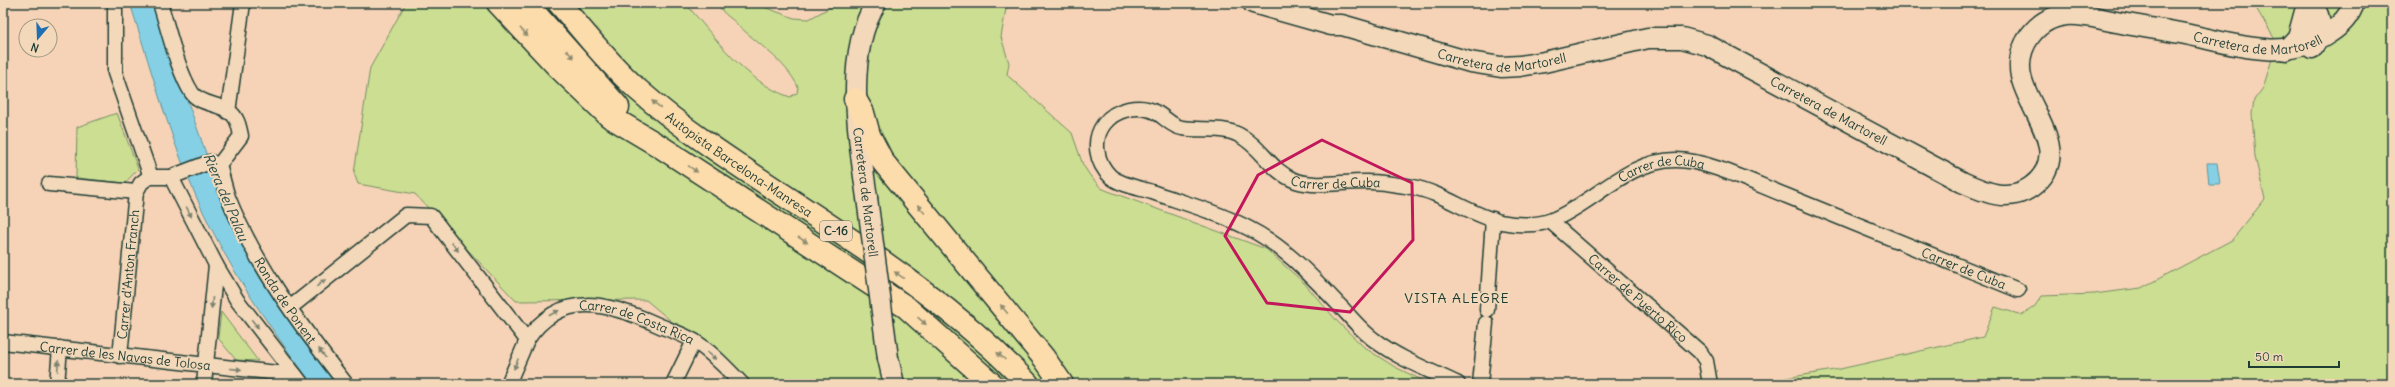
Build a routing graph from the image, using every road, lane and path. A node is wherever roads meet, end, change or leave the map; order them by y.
1 (115, 3) edge
2 (160, 3) edge
3 (243, 3) edge
4 (498, 3) edge
5 (526, 3) edge
6 (559, 3) edge
7 (876, 3) edge
8 (1253, 3) edge
9 (1286, 3) edge
10 (2305, 4) edge
11 (2358, 4) edge
12 (1342, 25) junction
13 (2316, 41) junction
14 (2286, 56) junction
15 (856, 99) junction
16 (228, 112) junction
17 (661, 147) junction
18 (215, 164) junction
19 (176, 175) junction
20 (151, 177) junction
21 (49, 184) dead end
22 (136, 192) junction
23 (1493, 219) junction
24 (1550, 221) junction
25 (216, 265) junction
26 (2018, 290) dead end
27 (291, 307) junction
28 (527, 340) junction
29 (694, 341) junction
30 (3, 342) edge
31 (60, 348) junction
32 (120, 356) junction
33 (206, 366) junction
34 (298, 380) edge
35 (57, 384) edge
36 (204, 384) edge
37 (346, 384) edge
38 (508, 384) edge
39 (673, 384) edge
40 (742, 384) edge
41 (894, 384) edge
42 (992, 384) edge
43 (1028, 384) edge
44 (1062, 384) edge
45 (1458, 384) edge
46 (1480, 384) edge
47 (1710, 384) edge

1 - 20 street
2 - 16 street
3 - 16 street
4 -> 17 highway
5 -> 17 highway, C-16
43 -> 6 highway, Autopista Barcelona-Manresa / C-16
7 - 15 main road, Carretera de Martorell
8 - 12 main road, Carretera de Martorell
9 - 12 main road, Carretera de Martorell
10 - 11 main road
10 - 13 main road
10 - 14 main road
11 - 13 main road, Carretera de Martorell
11 - 14 main road, Carretera de Martorell
12 - 14 main road, Carretera de Martorell
13 - 14 main road, Carretera de Martorell
15 - 41 main road, Carretera de Martorell, bridge
44 -> 15 highway
16 - 18 street
17 -> 42 highway, C-16
18 - 19 street
18 - 27 street, Ronda de Ponent
19 - 20 street
19 -> 25 street
20 - 22 street, Carrer d'Anton Franch
21 - 22 street, Carrer d'Anton Franch
22 - 32 street, Carrer d'Anton Franch
23 - 24 street, Carrer de Cuba
23 - 45 street, Carrer de Cuba
23 - 46 street
24 - 26 street, Carrer de Cuba
24 - 47 street, Carrer de Puerto Rico
25 -> 33 street
25 -> 34 street
27 -> 28 street
37 -> 27 street, Ronda de Ponent
28 -> 29 street, Carrer de Costa Rica
28 -> 38 street, Carrer de Costa Rica
29 - 39 street
29 -> 40 street, Carrer de Costa Rica
30 - 31 street, Carrer de les Navas de Tolosa
31 - 32 street, Carrer de les Navas de Tolosa
35 -> 31 street
32 - 33 street, Carrer de les Navas de Tolosa
33 -> 34 street, Carrer de les Navas de Tolosa
33 - 36 street

